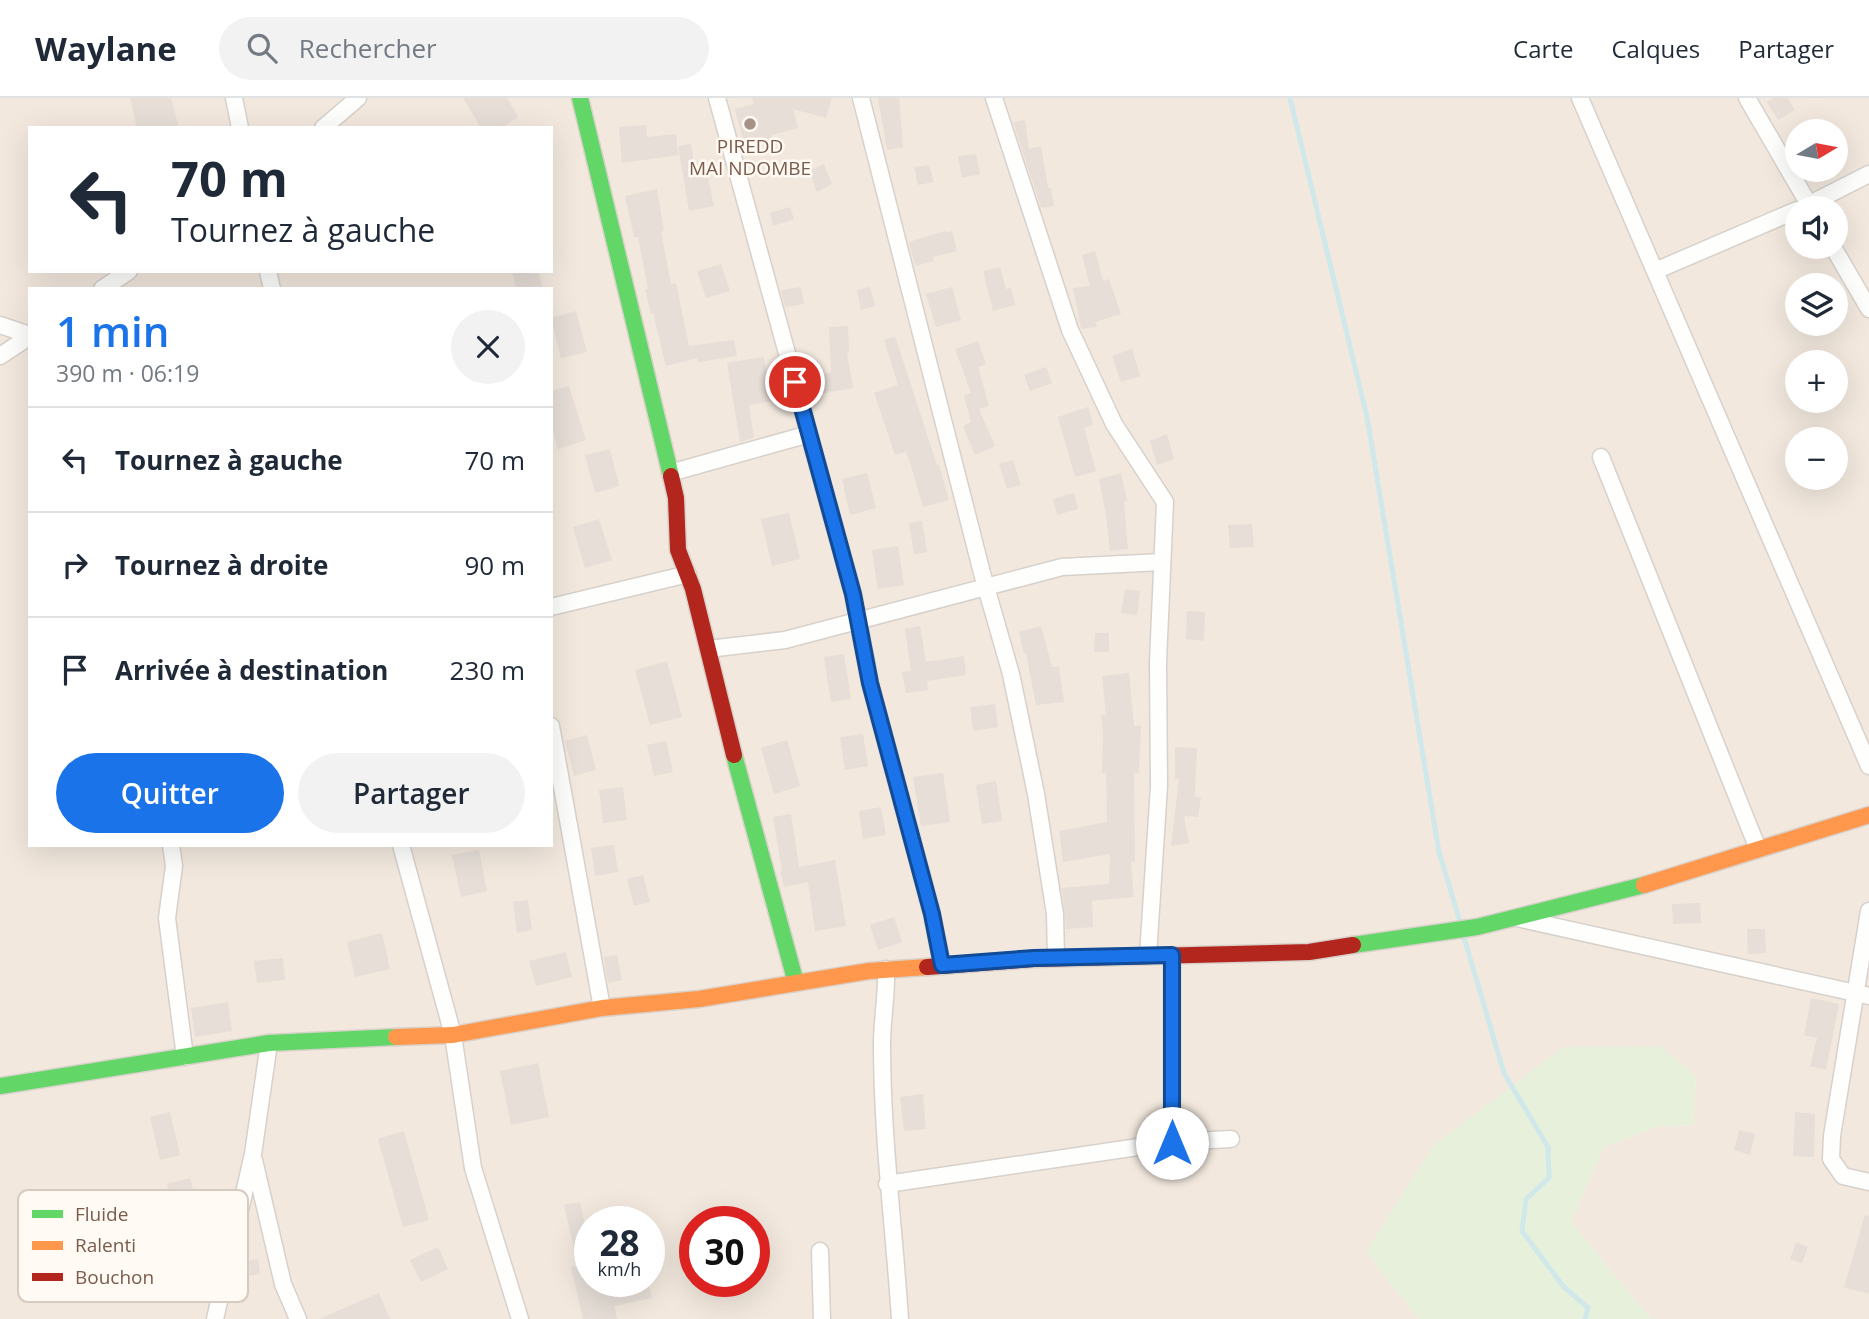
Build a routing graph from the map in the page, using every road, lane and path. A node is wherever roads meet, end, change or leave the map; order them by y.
1 (234, 98) edge
2 (358, 98) edge
3 (580, 98) edge
4 (717, 98) edge
5 (861, 98) edge
6 (994, 98) edge
7 (1580, 98) edge
8 (1747, 98) edge
9 (240, 126) edge
10 (325, 126) edge
11 (1869, 174) edge
12 (1799, 196) edge
13 (1828, 196) edge
14 (1785, 216) edge
15 (1840, 259) edge
16 (1655, 271) junction
17 (126, 273) edge
18 (105, 287) edge
19 (1869, 309) edge
20 (0, 325) edge
21 (28, 335) edge
22 (28, 337) edge
23 (0, 356) edge
24 (809, 434) junction
25 (1601, 457) dead end
26 (670, 473) junction
27 (1162, 562) junction
28 (688, 574) junction
29 (986, 588) junction
30 (553, 607) edge
31 (858, 621) junction
32 (708, 649) junction
33 (553, 737) edge
34 (1869, 766) edge
35 (1869, 815) edge
36 (171, 847) edge
37 (402, 847) edge
38 (1758, 849) junction
39 (1869, 911) edge
40 (1515, 918) junction
41 (1172, 955) junction
42 (1148, 956) junction
43 (1056, 958) junction
44 (942, 965) junction
45 (886, 970) junction
46 (796, 983) junction
47 (1861, 994) edge
48 (602, 1008) junction
49 (453, 1035) junction
50 (270, 1043) junction
51 (185, 1057) junction
52 (0, 1086) edge
53 (1231, 1139) dead end
54 (1172, 1143) junction
55 (253, 1154) junction
56 (1869, 1182) edge
57 (887, 1184) junction
58 (245, 1190) edge
59 (820, 1251) dead end
60 (298, 1319) edge
61 (520, 1319) edge
62 (822, 1319) edge
63 (900, 1319) edge

1 - 9 street
2 - 10 street
3 - 26 street
4 - 24 street
5 - 29 street
6 - 27 street
7 - 16 street
8 - 12 street
11 - 13 street
14 - 16 street
15 - 19 street
16 - 34 street
17 - 18 street
20 - 21 street
22 - 23 street
24 - 26 street
24 - 31 street
25 - 38 street
26 - 28 street
27 - 29 street
27 - 42 street
28 - 30 street
28 - 32 street
29 - 31 street
29 - 43 street
31 - 32 street
31 - 44 street
32 - 46 street
33 - 48 street
35 - 38 street
36 - 51 street
37 - 49 street
38 - 40 street
39 - 47 street
40 - 41 street
40 - 47 street
41 - 42 street
41 - 54 street
42 - 43 street
43 - 44 street
44 - 45 street
45 - 46 street
45 - 57 street
46 - 48 street
47 - 56 street
48 - 49 street
49 - 50 street
49 - 61 street
50 - 51 street
50 - 55 street
51 - 52 street
53 - 54 street
54 - 57 street
55 - 58 street
55 - 60 street
57 - 63 street
59 - 62 street

